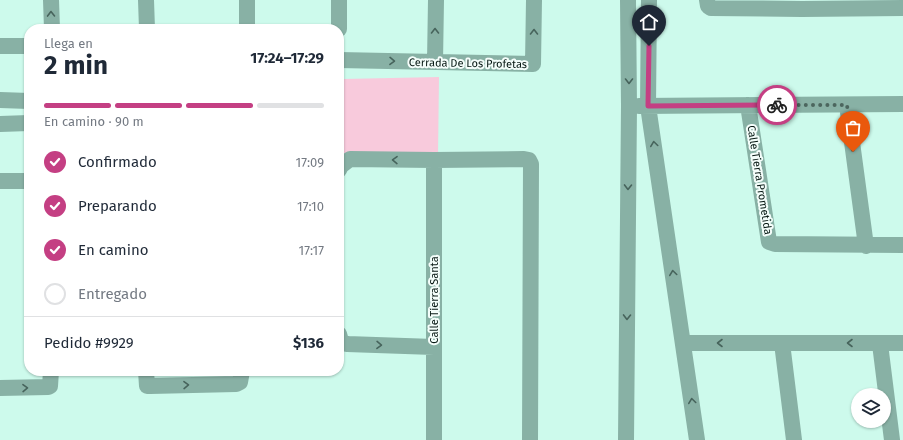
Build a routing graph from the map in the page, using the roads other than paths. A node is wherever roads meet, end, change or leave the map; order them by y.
1 (51, 0) edge
2 (146, 0) edge
3 (247, 0) edge
4 (339, 0) edge
5 (436, 0) edge
6 (534, 0) edge
7 (628, 0) edge
8 (649, 0) edge
9 (707, 0) edge
10 (802, 5) edge
11 (903, 8) edge
12 (52, 24) edge
13 (147, 24) edge
14 (247, 24) edge
15 (339, 24) edge
16 (0, 46) edge
17 (24, 46) edge
18 (344, 60) edge
19 (363, 61) junction
20 (435, 62) junction
21 (344, 69) edge
22 (0, 100) edge
23 (24, 100) edge
24 (748, 104) junction
25 (903, 104) edge
26 (847, 105) junction
27 (629, 106) junction
28 (648, 106) junction
29 (24, 123) edge
30 (0, 124) edge
31 (434, 160) junction
32 (344, 161) edge
33 (0, 181) edge
34 (24, 181) edge
35 (903, 245) edge
36 (866, 246) junction
37 (344, 342) edge
38 (683, 343) junction
39 (782, 343) junction
40 (903, 343) edge
41 (880, 344) junction
42 (434, 346) junction
43 (51, 376) edge
44 (241, 376) edge
45 (147, 378) edge
46 (0, 388) edge
47 (434, 440) edge
48 (530, 440) edge
49 (626, 440) edge
50 (697, 440) edge
51 (794, 440) edge
52 (892, 440) edge

12 -> 1 street
2 - 13 street
3 - 14 street
4 - 15 street
20 -> 5 street
20 -> 6 street, Cerrada De Los Profetas
7 -> 27 street
8 - 28 street
9 - 10 street
10 - 11 street
16 - 17 street
18 - 19 street, Cerrada De Los Profetas
19 -> 20 street, Cerrada De Los Profetas
19 - 21 street
22 - 23 street
24 - 26 street
24 - 28 street
24 - 36 street, Calle Tierra Prometida
25 - 26 street
26 - 36 street
27 - 28 street
27 -> 49 street
38 -> 28 street
29 - 30 street
31 -> 32 street
31 - 42 street, Calle Tierra Santa
31 - 48 street
33 - 34 street
35 - 36 street, Calle Tierra Prometida
37 -> 42 street
39 -> 38 street
50 -> 38 street
41 -> 39 street
39 - 51 street
40 - 41 street
41 - 52 street
42 - 47 street, Calle Tierra Santa
46 -> 43 street
45 -> 44 street

